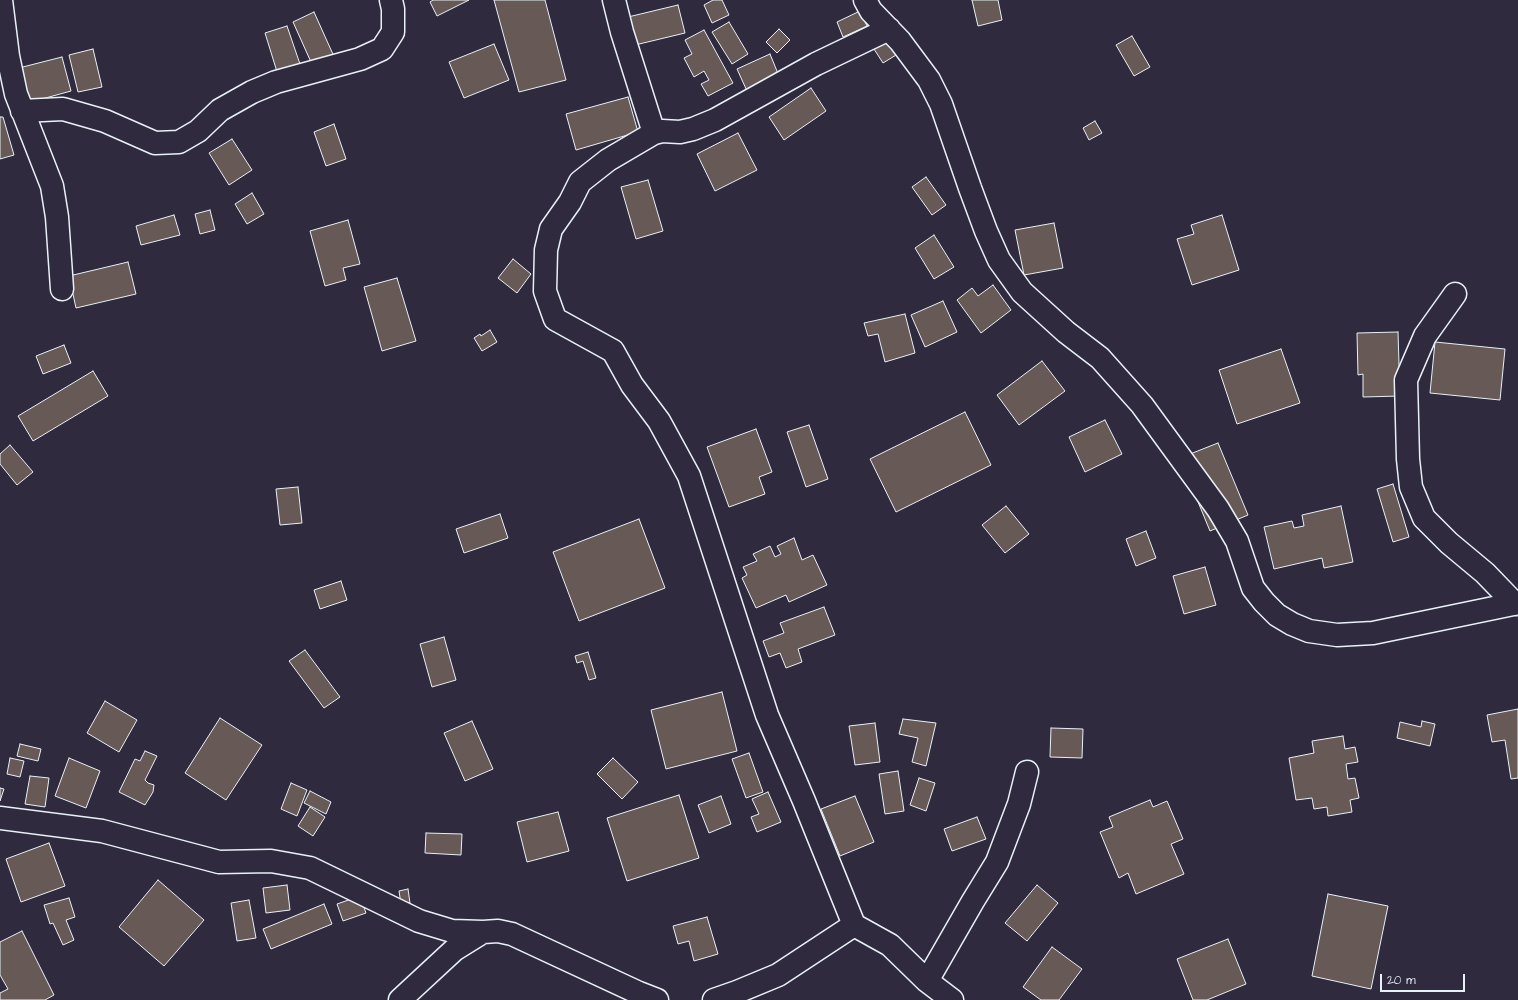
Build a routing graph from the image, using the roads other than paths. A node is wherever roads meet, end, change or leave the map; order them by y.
1 (1, 0) edge
2 (391, 0) edge
3 (614, 0) edge
4 (865, 0) edge
5 (889, 29) junction
6 (22, 111) junction
7 (654, 133) junction
8 (62, 289) dead end
9 (1455, 294) dead end
10 (1516, 603) edge
11 (1027, 772) dead end
12 (0, 818) edge
13 (854, 925) junction
14 (483, 932) junction
15 (927, 980) junction
16 (400, 1000) edge
17 (657, 1000) edge
18 (714, 1000) edge
19 (952, 1000) edge

1 - 6 street
2 - 6 street
3 - 7 street
4 - 5 street
5 - 7 street
5 - 10 street
6 - 8 street
7 - 13 street
9 - 10 street
11 - 15 street
12 - 14 street
13 - 15 street
13 - 18 street
14 - 16 street
14 - 17 street
15 - 19 street

